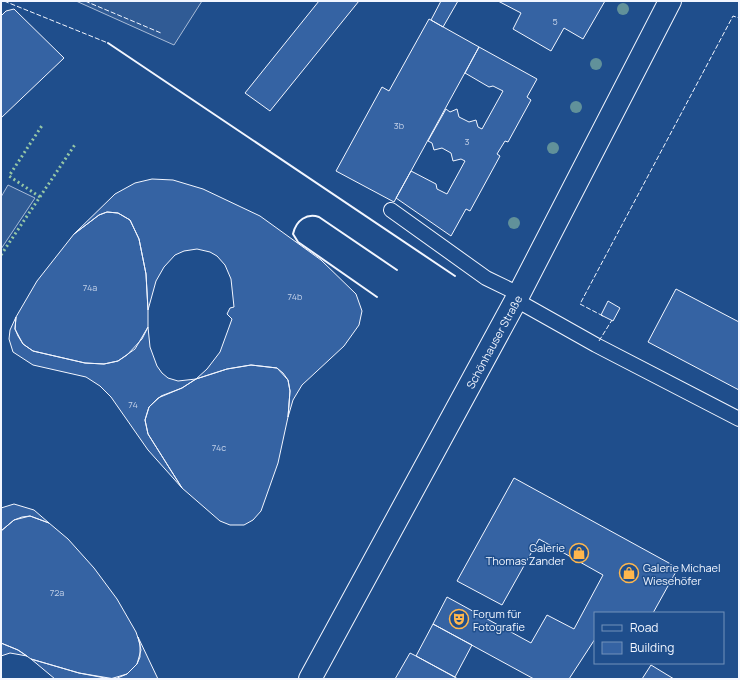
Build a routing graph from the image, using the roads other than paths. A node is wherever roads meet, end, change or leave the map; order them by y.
1 (670, 1) edge
2 (391, 210) dead end
3 (518, 297) junction
4 (739, 419) edge
5 (310, 679) edge

1 - 3 street, Schönhauser Straße
2 - 3 lane
3 - 4 lane
3 - 5 street, Schönhauser Straße

